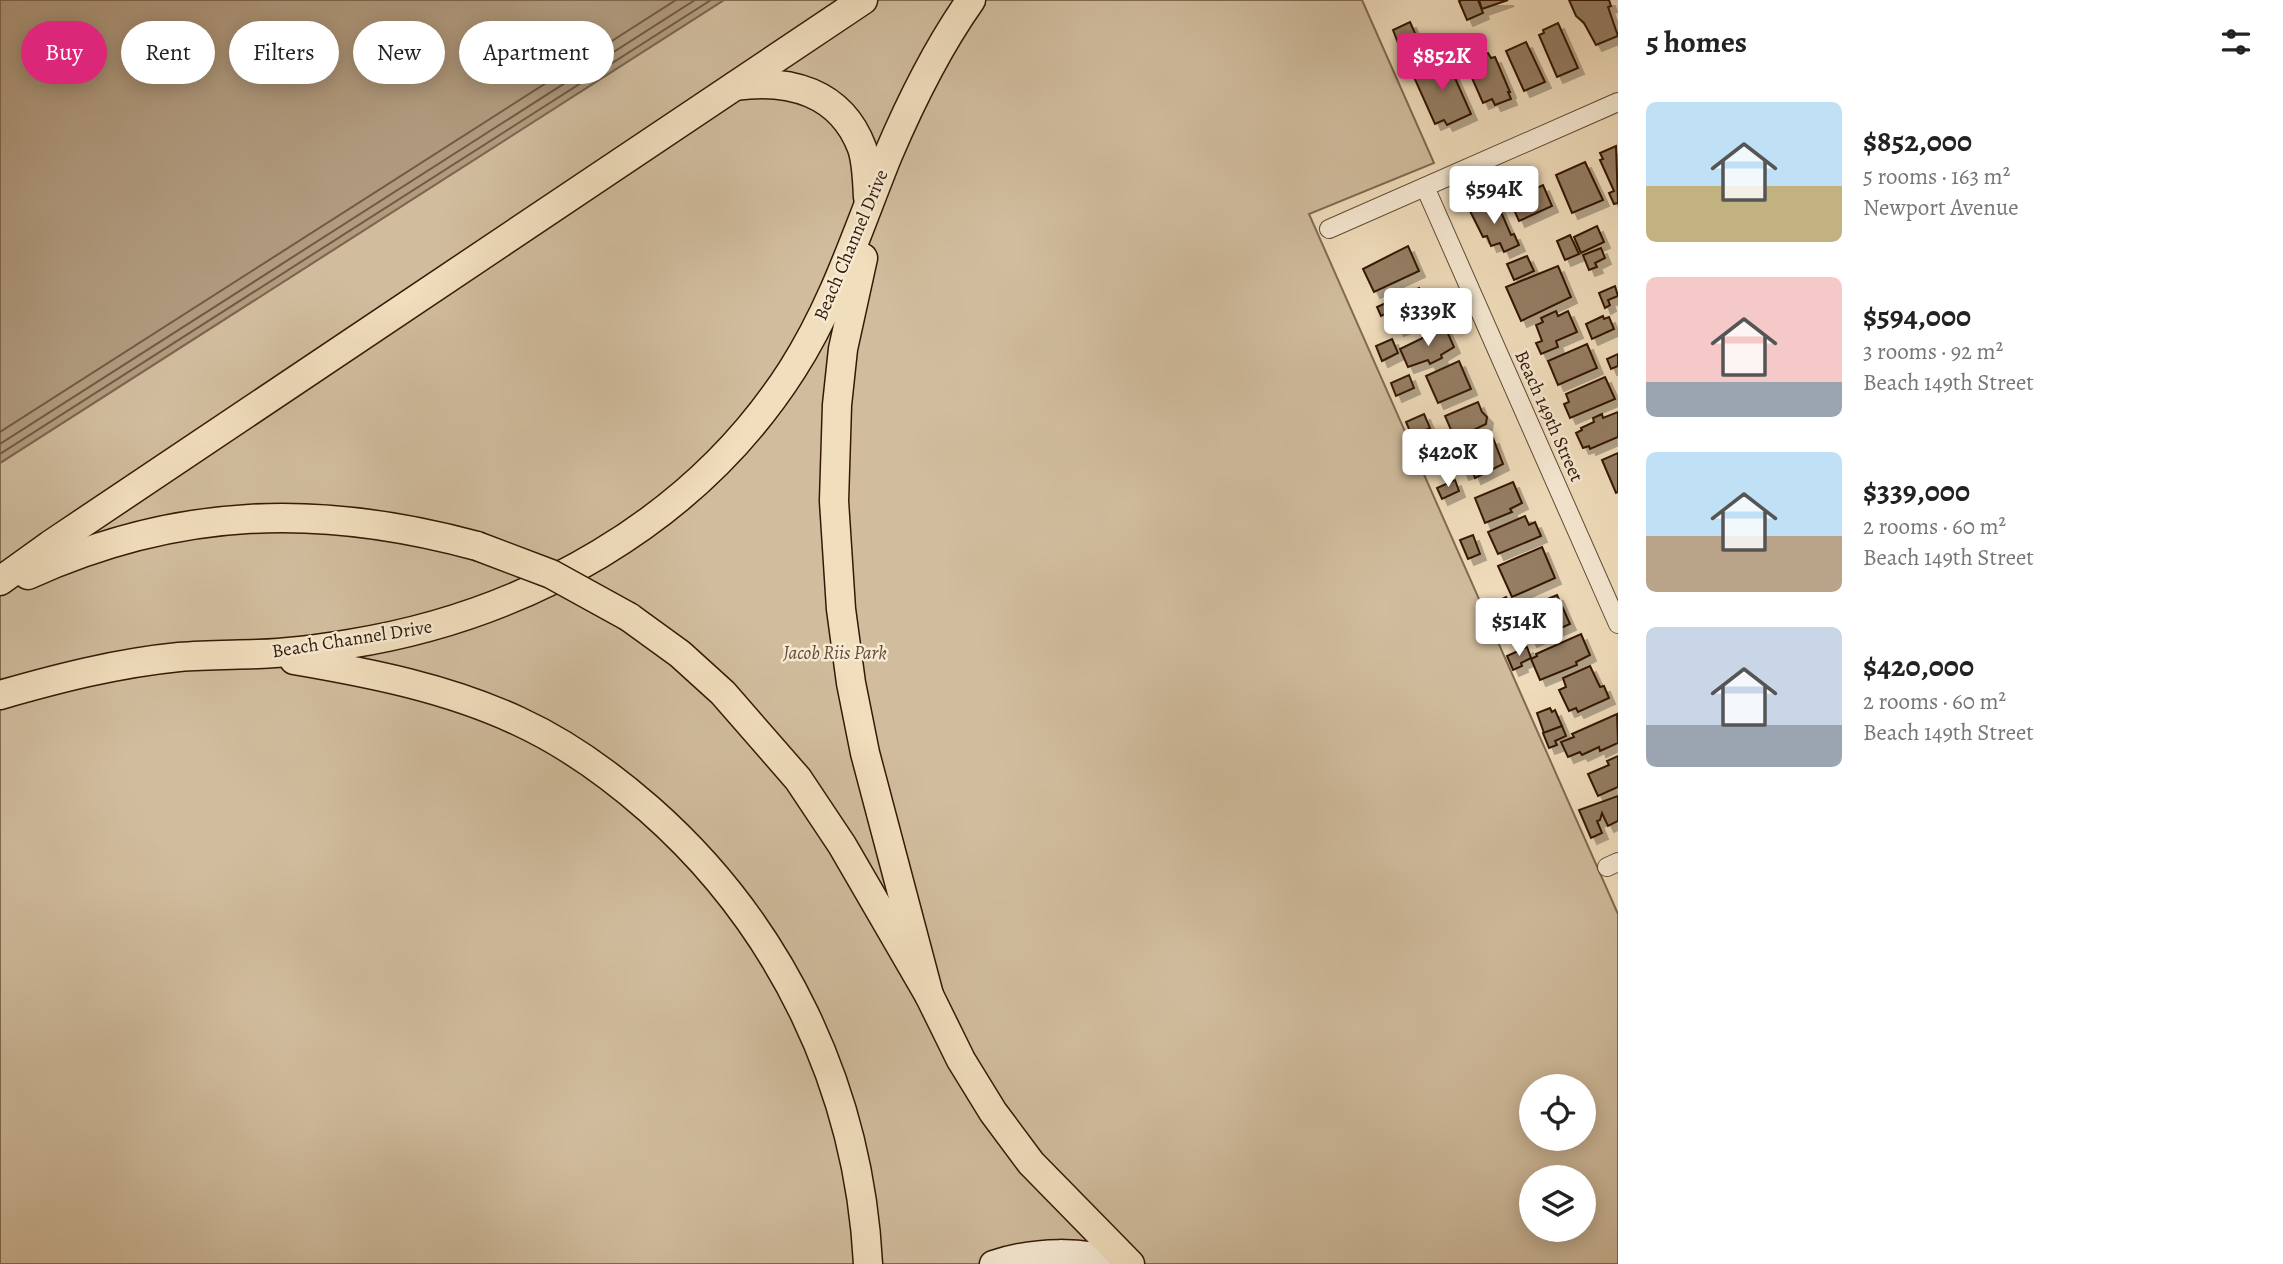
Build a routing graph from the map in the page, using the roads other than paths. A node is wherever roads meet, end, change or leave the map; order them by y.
1 (863, 0) edge
2 (971, 0) edge
3 (734, 86) junction
4 (1618, 102) edge
5 (1426, 187) junction
6 (868, 207) junction
7 (1329, 229) dead end
8 (0, 581) edge
9 (0, 588) edge
10 (1618, 624) edge
11 (260, 654) junction
12 (0, 695) edge
13 (929, 995) junction
14 (868, 1264) edge
15 (993, 1264) edge
16 (1128, 1264) edge

1 - 3 main road
2 - 6 main road, Beach Channel Drive
3 - 6 main road
3 - 8 main road
4 - 5 street
5 - 7 street
5 - 10 street, Beach 149th Street
6 - 11 main road, Beach Channel Drive
6 - 13 main road
9 - 13 main road, bridge
11 - 12 main road, Beach Channel Drive
11 - 14 main road
13 - 16 main road
15 - 16 street

